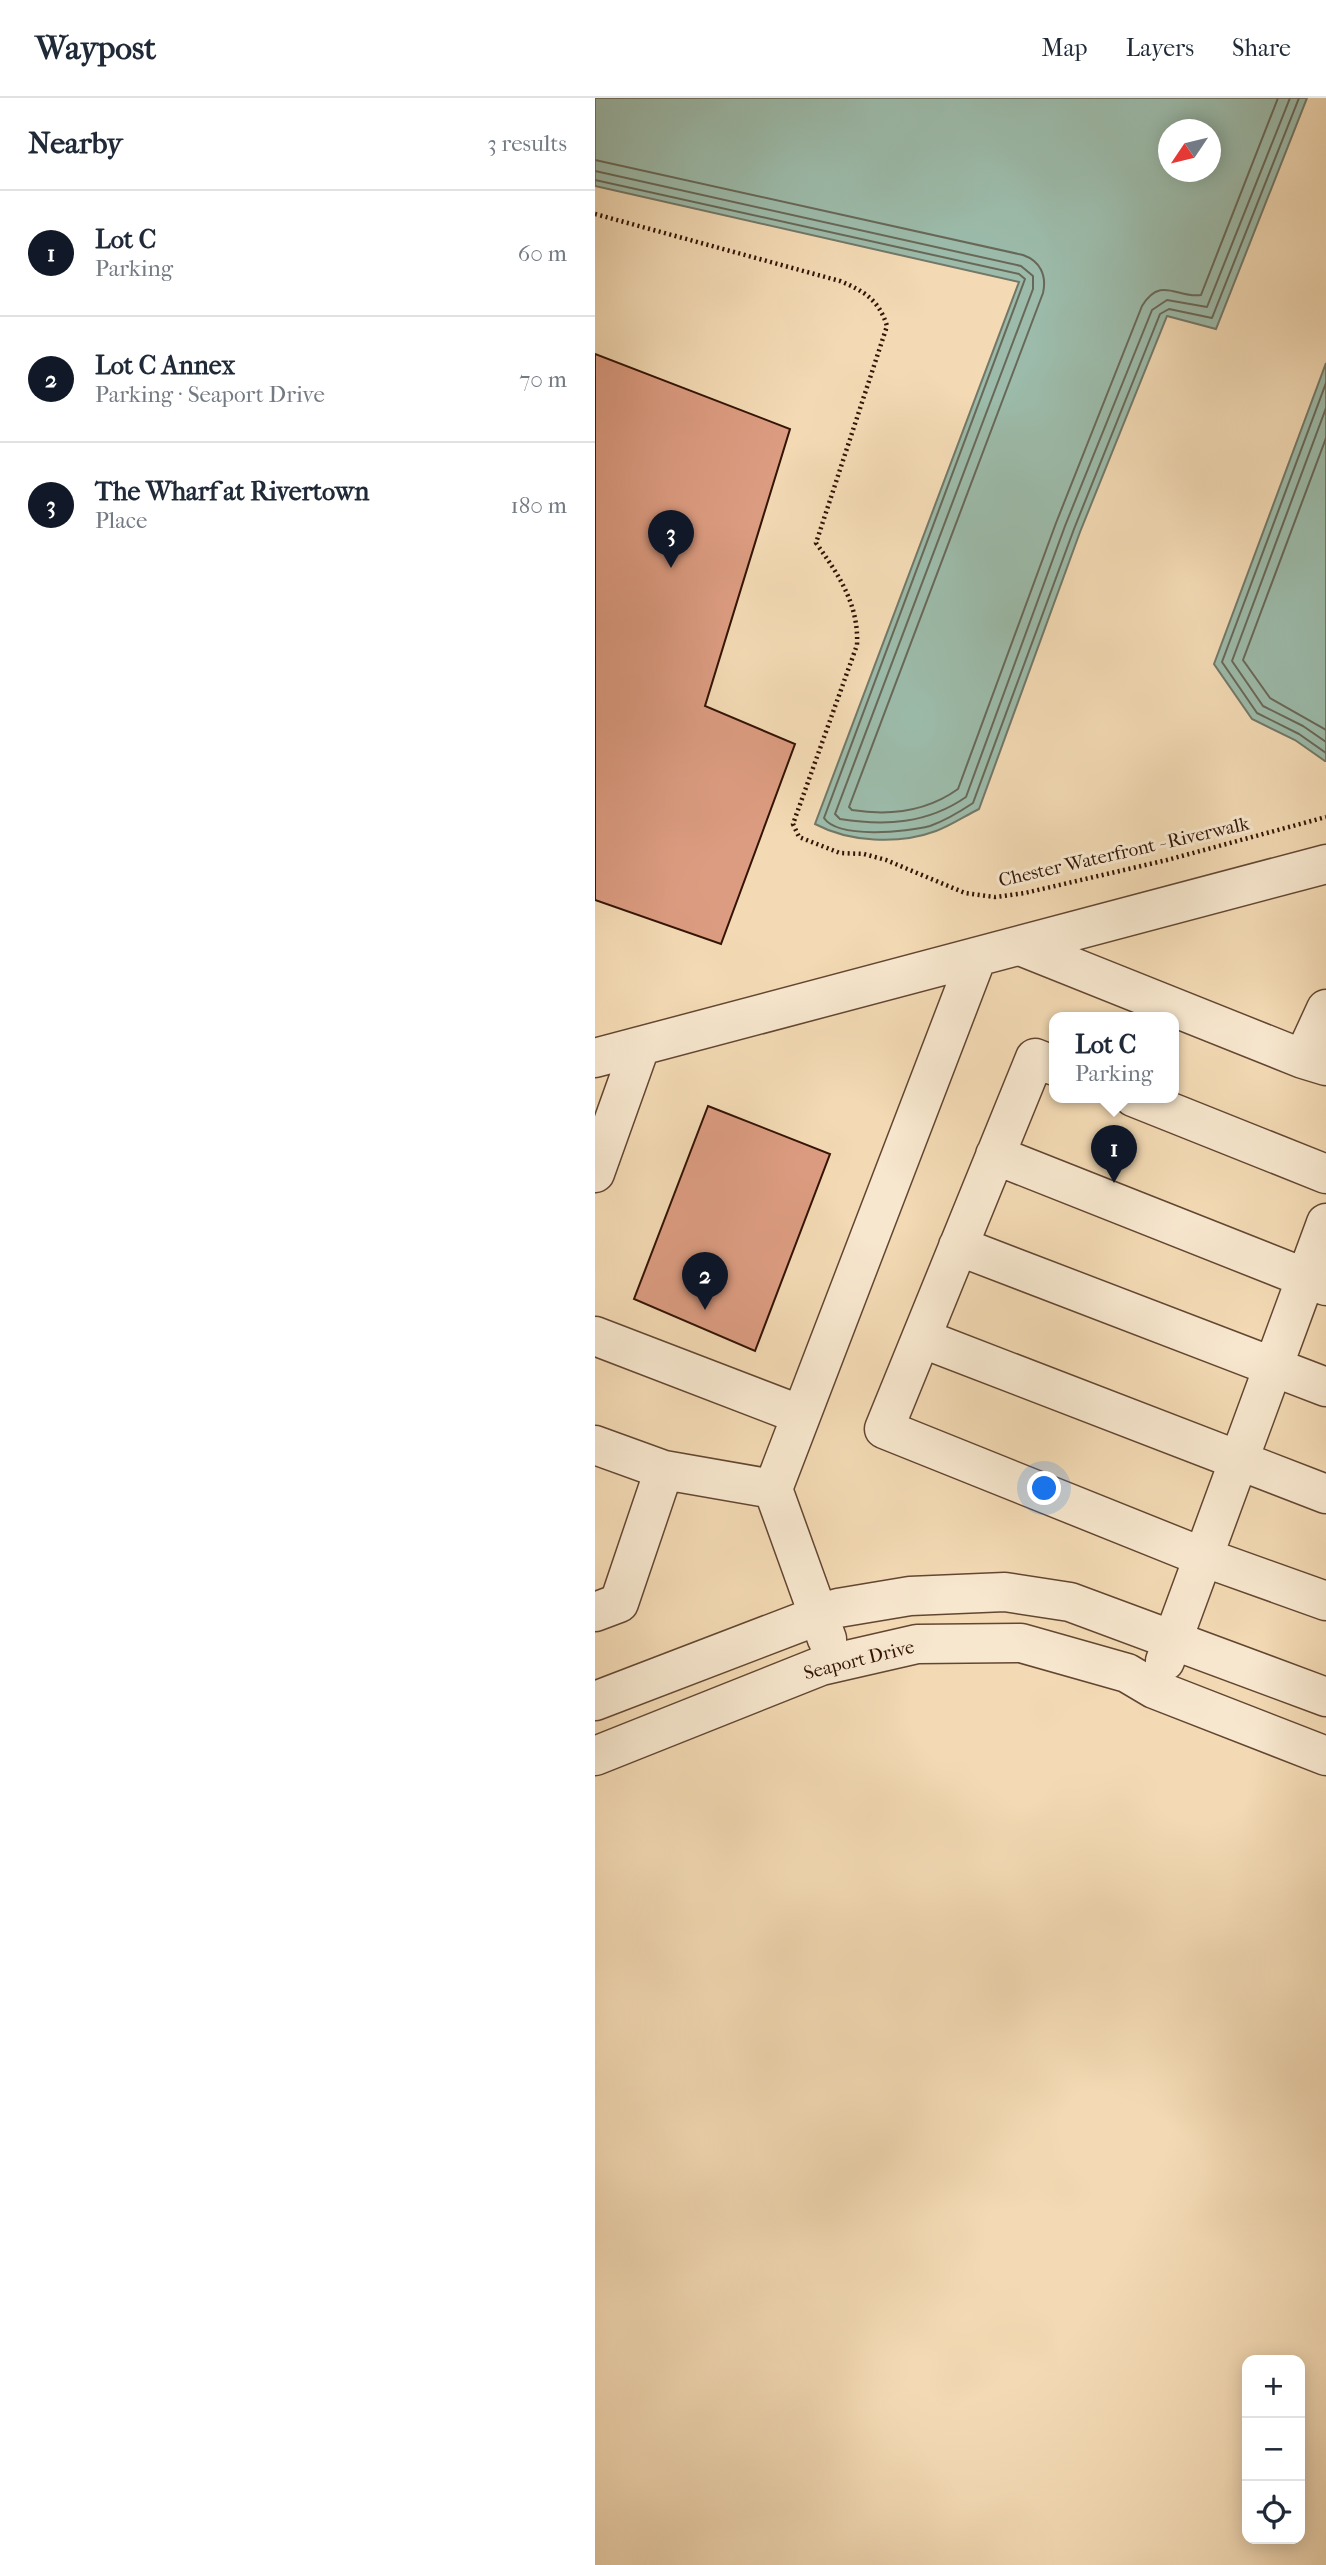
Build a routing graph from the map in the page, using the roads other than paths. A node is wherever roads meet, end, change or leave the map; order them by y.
1 (1326, 864) edge
2 (1020, 946) junction
3 (977, 957) junction
4 (1326, 1009) edge
5 (640, 1047) junction
6 (595, 1058) edge
7 (1314, 1063) edge
8 (1049, 1064) edge
9 (1148, 1103) edge
10 (995, 1155) junction
11 (595, 1173) edge
12 (1326, 1174) edge
13 (1326, 1223) edge
14 (958, 1246) junction
15 (1316, 1283) edge
16 (595, 1336) edge
17 (921, 1338) junction
18 (1273, 1366) junction
19 (1326, 1387) edge
20 (801, 1415) junction
21 (595, 1445) edge
22 (1238, 1462) junction
23 (664, 1470) junction
24 (773, 1489) junction
25 (1326, 1494) edge
26 (1203, 1557) junction
27 (1326, 1601) edge
28 (595, 1612) edge
29 (819, 1615) junction
30 (1173, 1638) junction
31 (835, 1663) junction
32 (1154, 1689) junction
33 (1326, 1697) edge
34 (595, 1701) edge
35 (595, 1756) edge
36 (1326, 1756) edge

1 - 2 street
2 - 3 street
2 - 7 street
3 - 5 street
3 - 20 street
4 - 7 street
5 - 6 street
5 - 11 street
8 - 10 street
9 - 12 street
10 - 14 street
10 - 15 street
13 - 15 street
14 - 17 street
14 - 18 street
15 - 18 street
16 - 20 street
17 - 22 street
17 - 26 street
18 - 19 street
18 - 22 street
20 - 24 street
21 - 23 street
22 - 25 street
22 - 26 street
23 - 24 street
23 - 28 street
24 - 29 street
26 - 27 street
26 - 30 street
29 - 30 street
29 - 31 street
29 - 34 street
30 - 32 street
30 - 33 street
31 - 32 street, Seaport Drive
31 - 35 street, Seaport Drive
32 - 36 street, Seaport Drive

